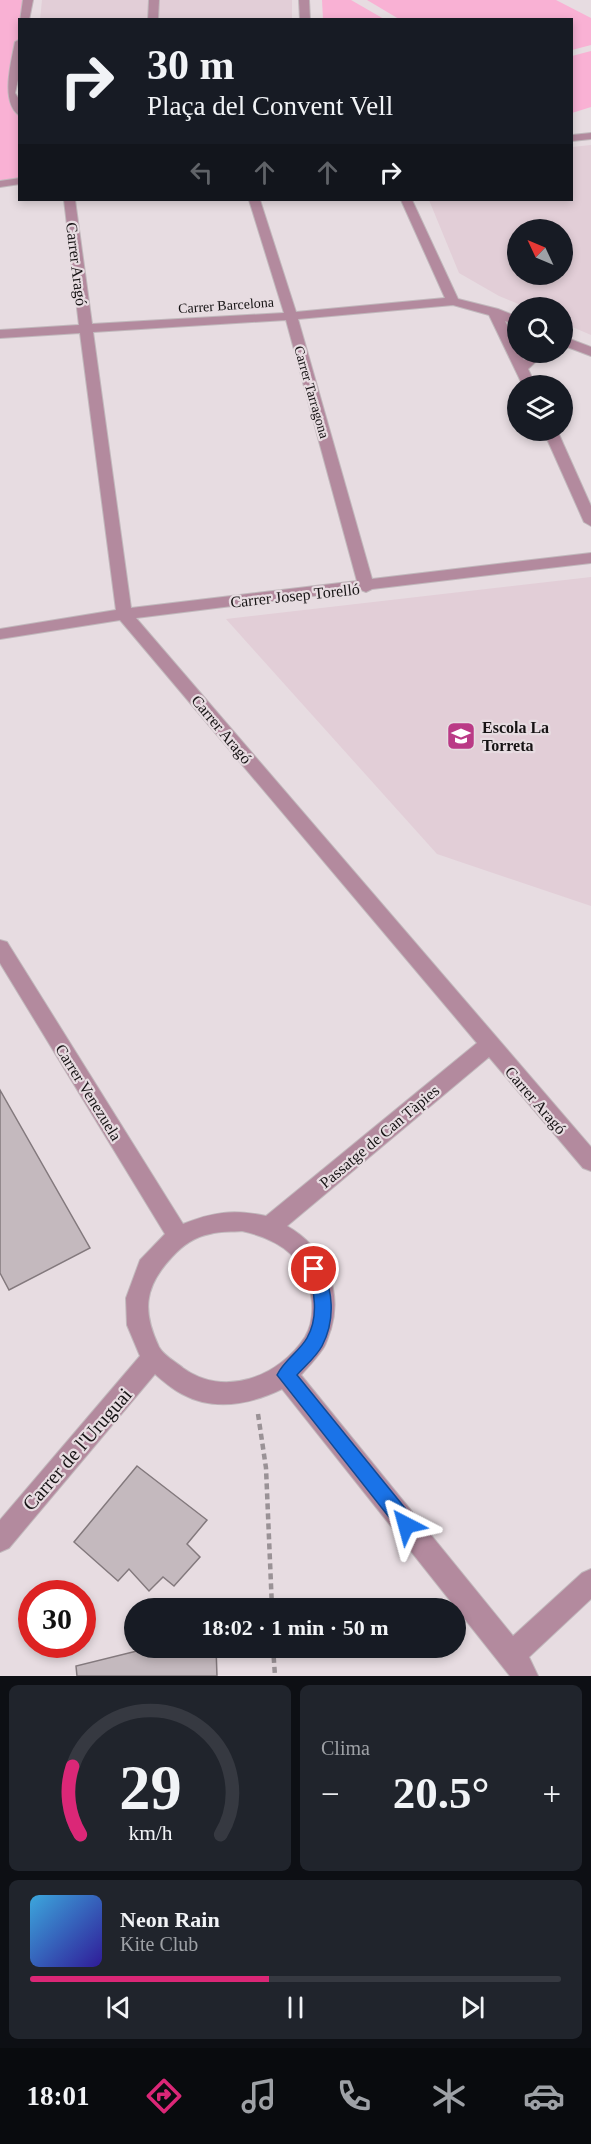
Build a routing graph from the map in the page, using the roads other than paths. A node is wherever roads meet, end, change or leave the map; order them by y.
1 (28, 0) edge
2 (154, 0) edge
3 (304, 0) edge
4 (24, 18) edge
5 (153, 18) edge
6 (305, 18) edge
7 (18, 52) edge
8 (18, 109) edge
9 (591, 136) edge
10 (573, 138) edge
11 (18, 181) edge
12 (0, 184) edge
13 (69, 201) edge
14 (254, 201) edge
15 (407, 201) edge
16 (453, 301) junction
17 (494, 312) junction
18 (291, 316) junction
19 (507, 317) edge
20 (85, 329) junction
21 (0, 334) edge
22 (573, 345) edge
23 (591, 352) edge
24 (528, 363) edge
25 (522, 368) junction
26 (525, 375) edge
27 (555, 441) edge
28 (591, 522) edge
29 (591, 558) edge
30 (366, 587) junction
31 (124, 614) junction
32 (0, 634) edge
33 (0, 947) edge
34 (489, 1045) junction
35 (591, 1162) edge
36 (269, 1227) junction
37 (178, 1236) junction
38 (153, 1359) junction
39 (286, 1375) junction
40 (0, 1539) edge
41 (591, 1582) edge
42 (518, 1666) edge

1 - 4 street
2 - 5 street
3 - 6 street
7 - 8 street
9 - 10 street
11 - 12 street
13 - 20 street, Carrer Aragó
14 - 18 street, Carrer Tarragona
15 - 16 street
16 - 17 street
16 - 18 street, Carrer Barcelona
17 - 19 street
17 - 25 street
18 - 20 street, Carrer Barcelona
18 - 30 street, Carrer Tarragona
20 - 21 street, Carrer Barcelona
20 - 31 street, Carrer Aragó
22 - 23 street
24 - 25 street
25 - 26 street
27 - 28 street
29 - 30 street, Carrer Josep Torelló
30 - 31 street, Carrer Josep Torelló
31 - 32 street, Carrer Josep Torelló
31 - 34 street, Carrer Aragó
33 - 37 street, Carrer Venezuela
34 - 35 street, Carrer Aragó
34 - 36 street, Passatge de Can Tàpies
36 - 37 street
36 - 39 street
37 - 38 street
38 - 39 street
38 - 40 street, Carrer de l'Uruguai
39 - 42 street
41 - 42 street

